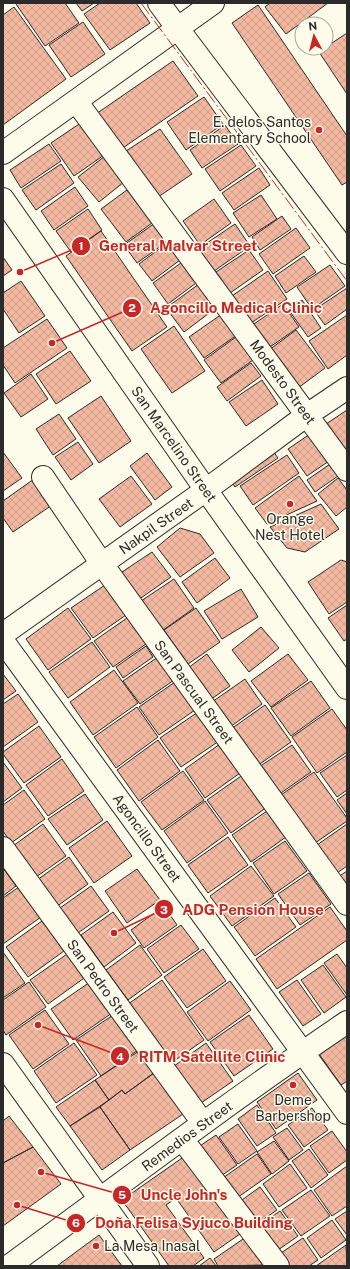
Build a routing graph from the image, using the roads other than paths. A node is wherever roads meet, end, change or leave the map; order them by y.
1 (159, 3) edge
2 (213, 3) edge
3 (178, 29) junction
4 (76, 101) junction
5 (3, 153) edge
6 (3, 199) edge
7 (347, 253) edge
8 (347, 388) edge
9 (307, 415) junction
10 (347, 470) edge
11 (43, 477) dead end
12 (206, 490) junction
13 (102, 564) junction
14 (3, 634) edge
15 (3, 641) edge
16 (347, 688) edge
17 (3, 848) edge
18 (347, 904) edge
19 (347, 1022) edge
20 (303, 1052) junction
21 (3, 1064) edge
22 (347, 1113) edge
23 (204, 1124) junction
24 (182, 1139) junction
25 (100, 1200) junction
26 (9, 1266) edge
27 (148, 1266) edge
28 (278, 1266) edge

1 - 3 street
2 - 3 street
3 - 4 street
3 - 7 street
4 - 5 street
4 - 9 street, Modesto Street
6 - 12 street, San Marcelino Street
8 - 9 street, Nakpil Street
9 - 10 street, Modesto Street
9 - 12 street, Nakpil Street
11 - 13 street, San Pascual Street
12 - 13 street, Nakpil Street
12 - 16 street, San Marcelino Street
13 - 14 street, Nakpil Street
13 - 18 street, San Pascual Street
15 - 20 street, Agoncillo Street
17 - 23 street, San Pedro Street
19 - 20 street, Remedios Street
20 - 22 street, Agoncillo Street
20 - 23 street, Remedios Street
21 - 25 street
23 - 24 street, Remedios Street
24 - 25 street, Remedios Street
24 - 28 street
25 - 26 street, Remedios Street
25 - 27 street

